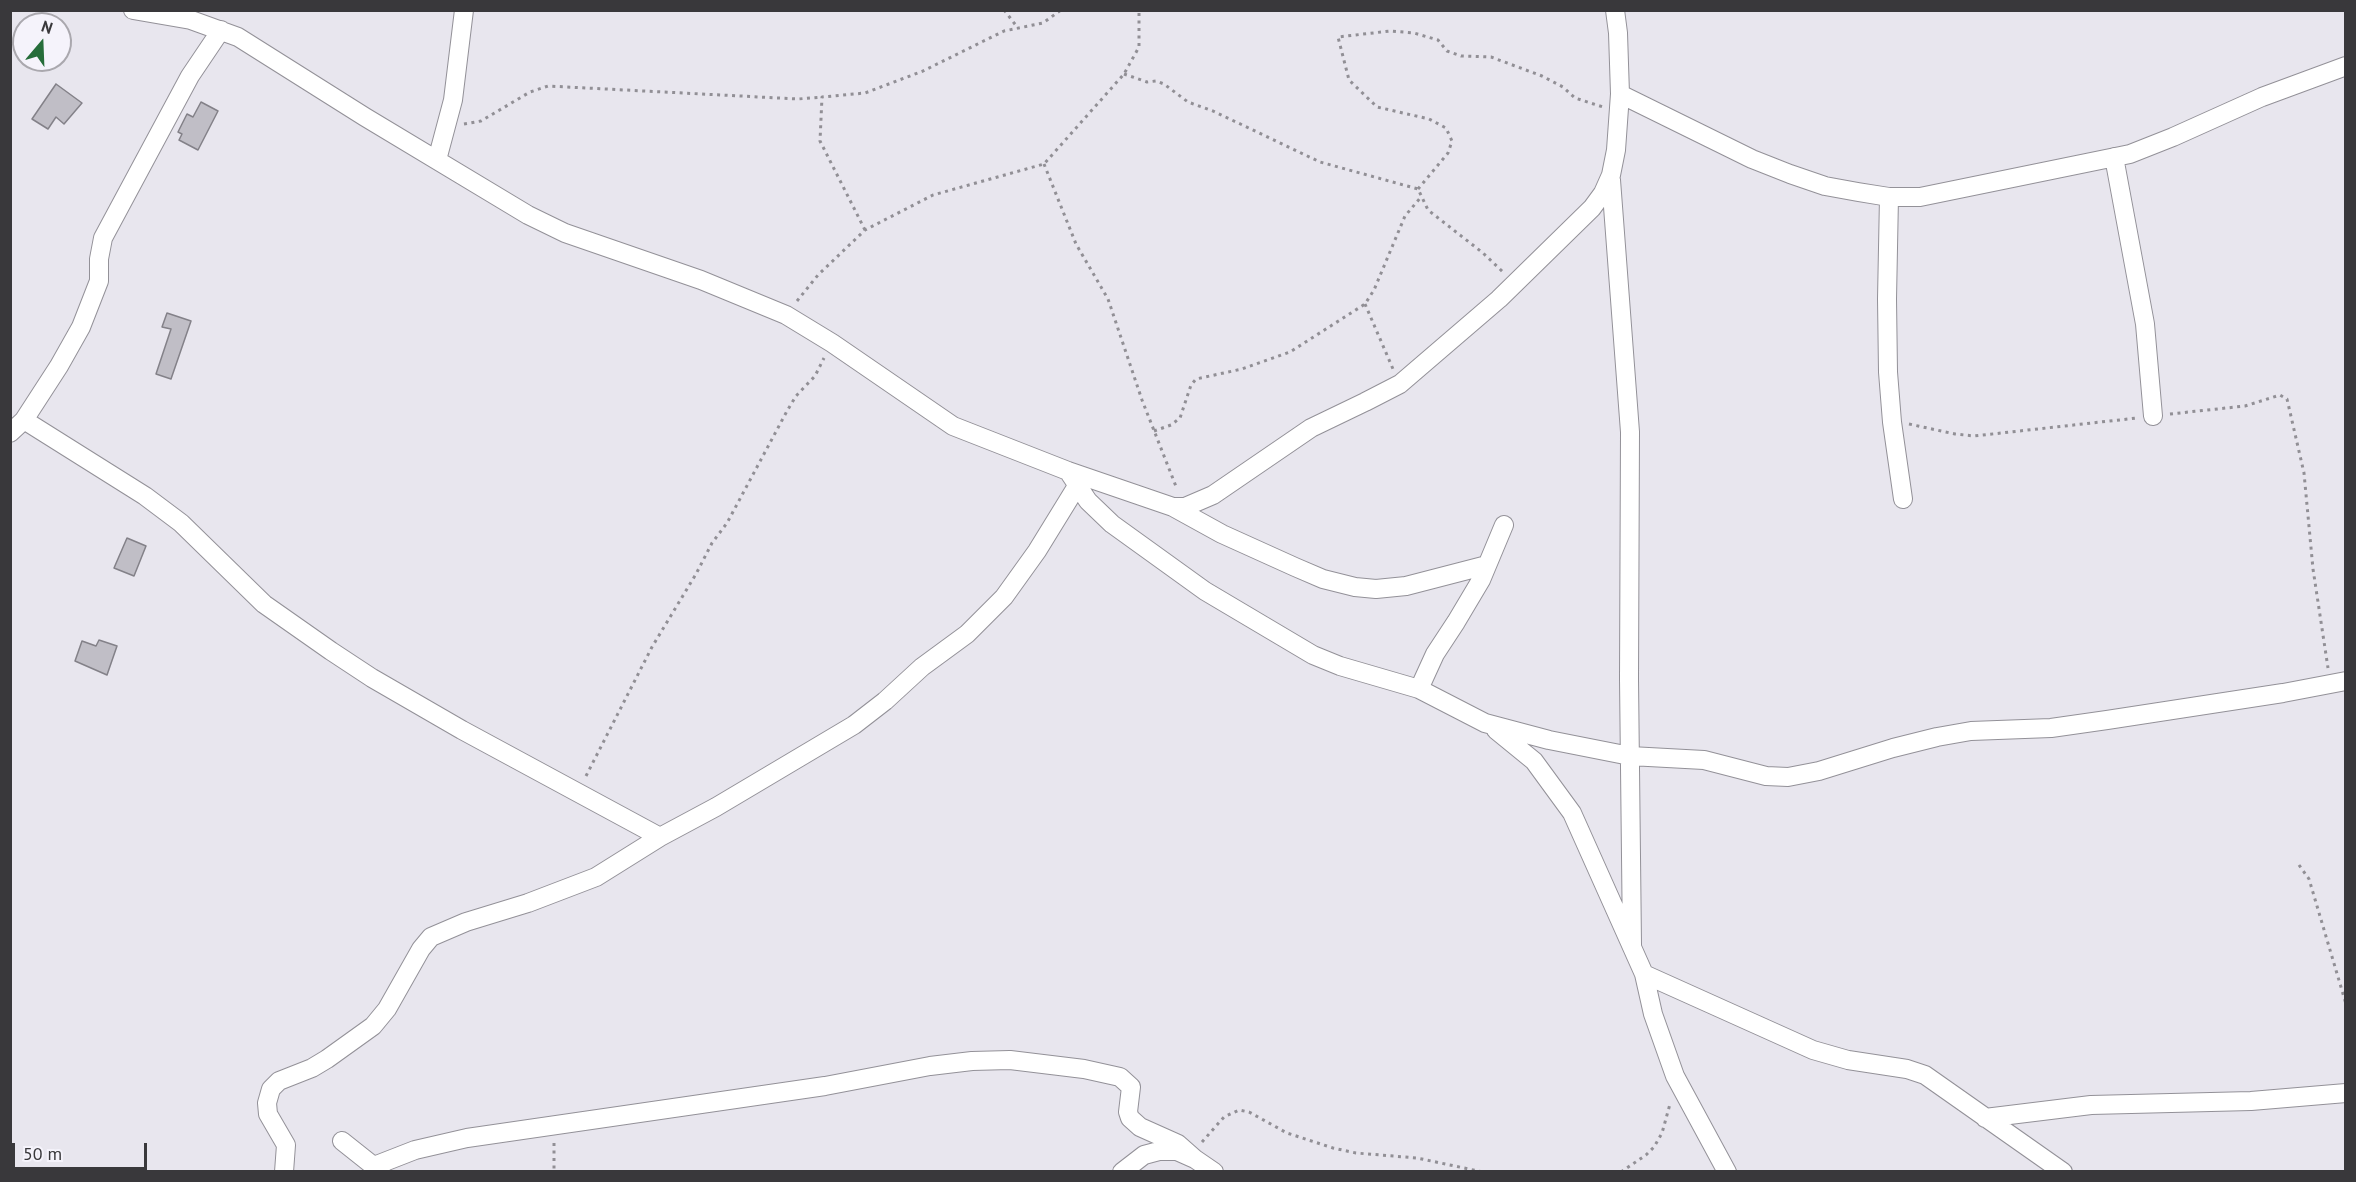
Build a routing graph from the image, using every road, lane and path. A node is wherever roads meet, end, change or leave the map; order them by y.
1 (134, 10) edge
2 (464, 10) edge
3 (1004, 10) edge
4 (1060, 10) edge
5 (1139, 10) edge
6 (1615, 10) edge
7 (1018, 29) junction
8 (221, 30) junction
9 (2346, 66) edge
10 (1124, 74) junction
11 (822, 97) junction
12 (1620, 102) junction
13 (447, 126) junction
14 (2114, 157) junction
15 (437, 160) junction
16 (1044, 164) junction
17 (1611, 176) junction
18 (1418, 189) junction
19 (1421, 197) junction
20 (1889, 197) junction
21 (865, 230) junction
22 (1514, 283) junction
23 (1365, 304) junction
24 (786, 315) junction
25 (832, 343) junction
26 (1400, 384) junction
27 (2153, 416) junction
28 (24, 420) junction
29 (1892, 422) junction
30 (1154, 431) junction
31 (10, 434) edge
32 (1072, 479) junction
33 (1903, 499) dead end
34 (1179, 507) junction
35 (1504, 525) dead end
36 (1487, 565) junction
37 (2338, 682) edge
38 (1419, 689) junction
39 (1485, 723) junction
40 (1630, 756) junction
41 (578, 792) junction
42 (660, 837) junction
43 (2299, 865) dead end
44 (1632, 945) junction
45 (1644, 974) junction
46 (2346, 1004) edge
47 (2346, 1093) edge
48 (1671, 1102) dead end
49 (1984, 1118) junction
50 (553, 1125) junction
51 (342, 1141) dead end
52 (1194, 1157) junction
53 (377, 1169) edge
54 (284, 1172) edge
55 (554, 1172) edge
56 (1122, 1172) edge
57 (1214, 1172) edge
58 (1484, 1172) edge
59 (1621, 1172) edge
60 (1726, 1172) edge
61 (2063, 1172) edge

1 - 8 street
2 - 13 street
3 - 7 path
4 - 7 path
5 - 10 path
6 - 12 street
7 - 11 path
8 - 15 street
8 - 28 street
9 - 14 street
10 - 16 path
10 - 18 path
11 - 13 path
11 - 21 path
12 - 17 street
12 - 18 path
12 - 20 street
13 - 15 street
14 - 20 street
14 - 27 street
15 - 24 street
16 - 21 path
16 - 30 path
17 - 22 street
17 - 40 street
18 - 19 path
19 - 22 path
19 - 23 path
20 - 29 street
21 - 24 path
22 - 26 street
23 - 26 path
23 - 30 path
24 - 25 street
25 - 32 street
25 - 41 path
26 - 34 street
27 - 29 path
27 - 37 path
28 - 31 street
28 - 41 street
29 - 33 street
30 - 34 path
32 - 34 street
32 - 38 street
32 - 42 street
34 - 36 street
35 - 36 street
36 - 38 street
37 - 40 street
38 - 39 street
39 - 40 street
39 - 44 street
40 - 44 street
41 - 42 street
42 - 54 street
43 - 46 path
44 - 45 street
45 - 49 street
45 - 60 street
47 - 49 street
48 - 59 path
49 - 61 street
50 - 52 street
50 - 53 street
50 - 55 path
51 - 53 street
52 - 56 street
52 - 57 street
52 - 58 path

